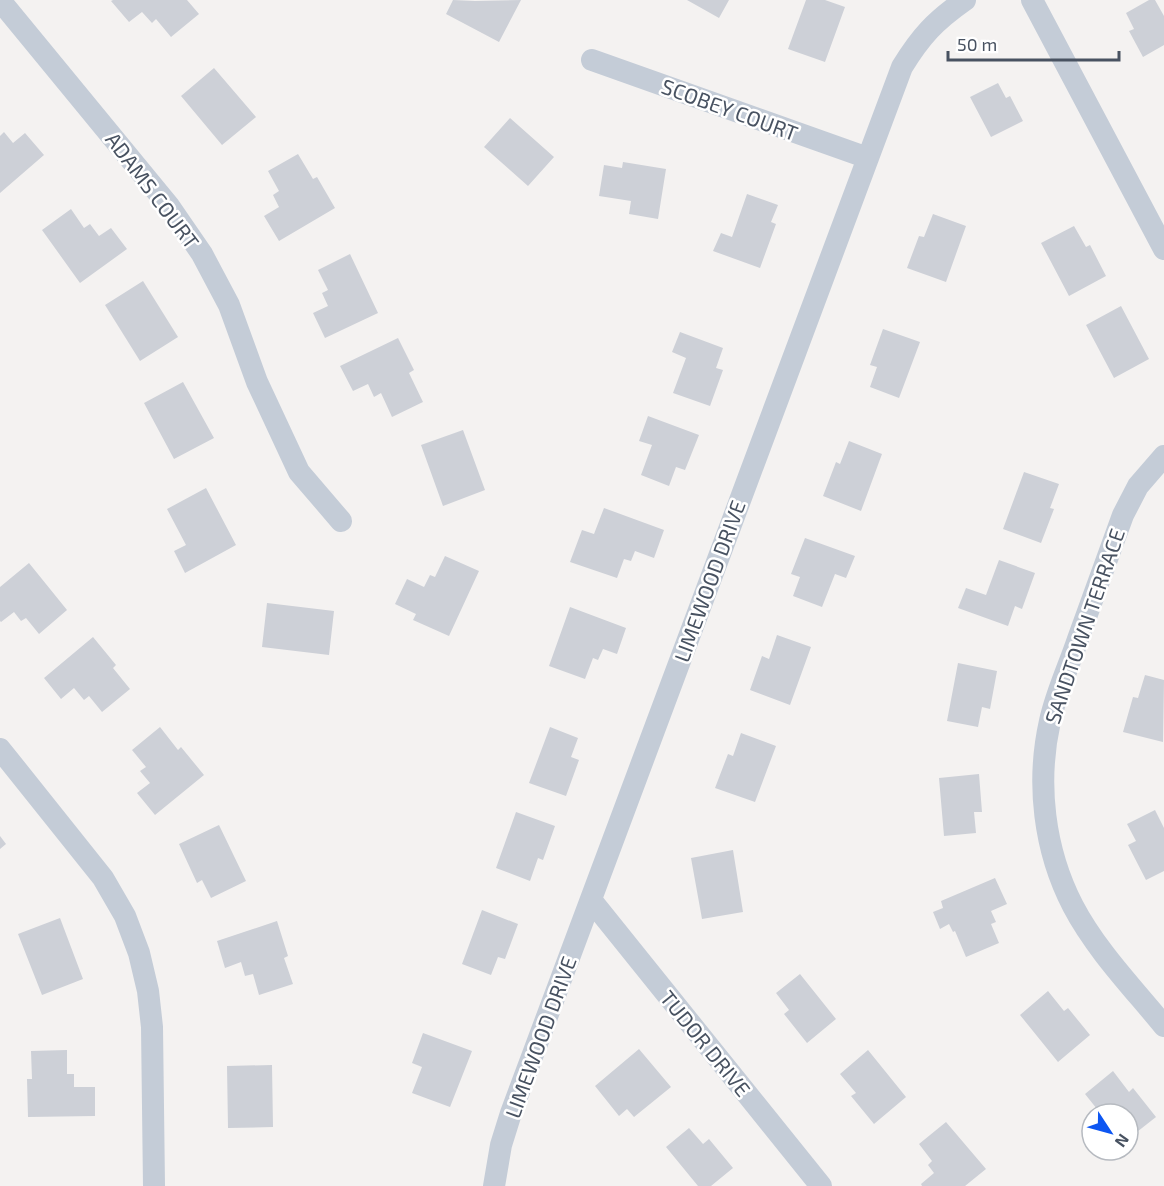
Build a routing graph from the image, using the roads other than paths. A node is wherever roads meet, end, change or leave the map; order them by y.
1 (965, 0) edge
2 (1032, 0) edge
3 (4, 4) edge
4 (592, 60) dead end
5 (868, 158) junction
6 (1164, 249) edge
7 (1164, 456) edge
8 (341, 521) dead end
9 (0, 749) edge
10 (591, 900) junction
11 (1164, 1026) edge
12 (154, 1186) edge
13 (494, 1186) edge
14 (821, 1186) edge

1 - 5 street, LIMEWOOD DRIVE
2 - 6 street
3 - 8 street, ADAMS COURT
4 - 5 street, SCOBEY COURT
5 - 10 street, LIMEWOOD DRIVE
7 - 11 street, SANDTOWN TERRACE
9 - 12 street
10 - 13 street, LIMEWOOD DRIVE
10 - 14 street, TUDOR DRIVE

